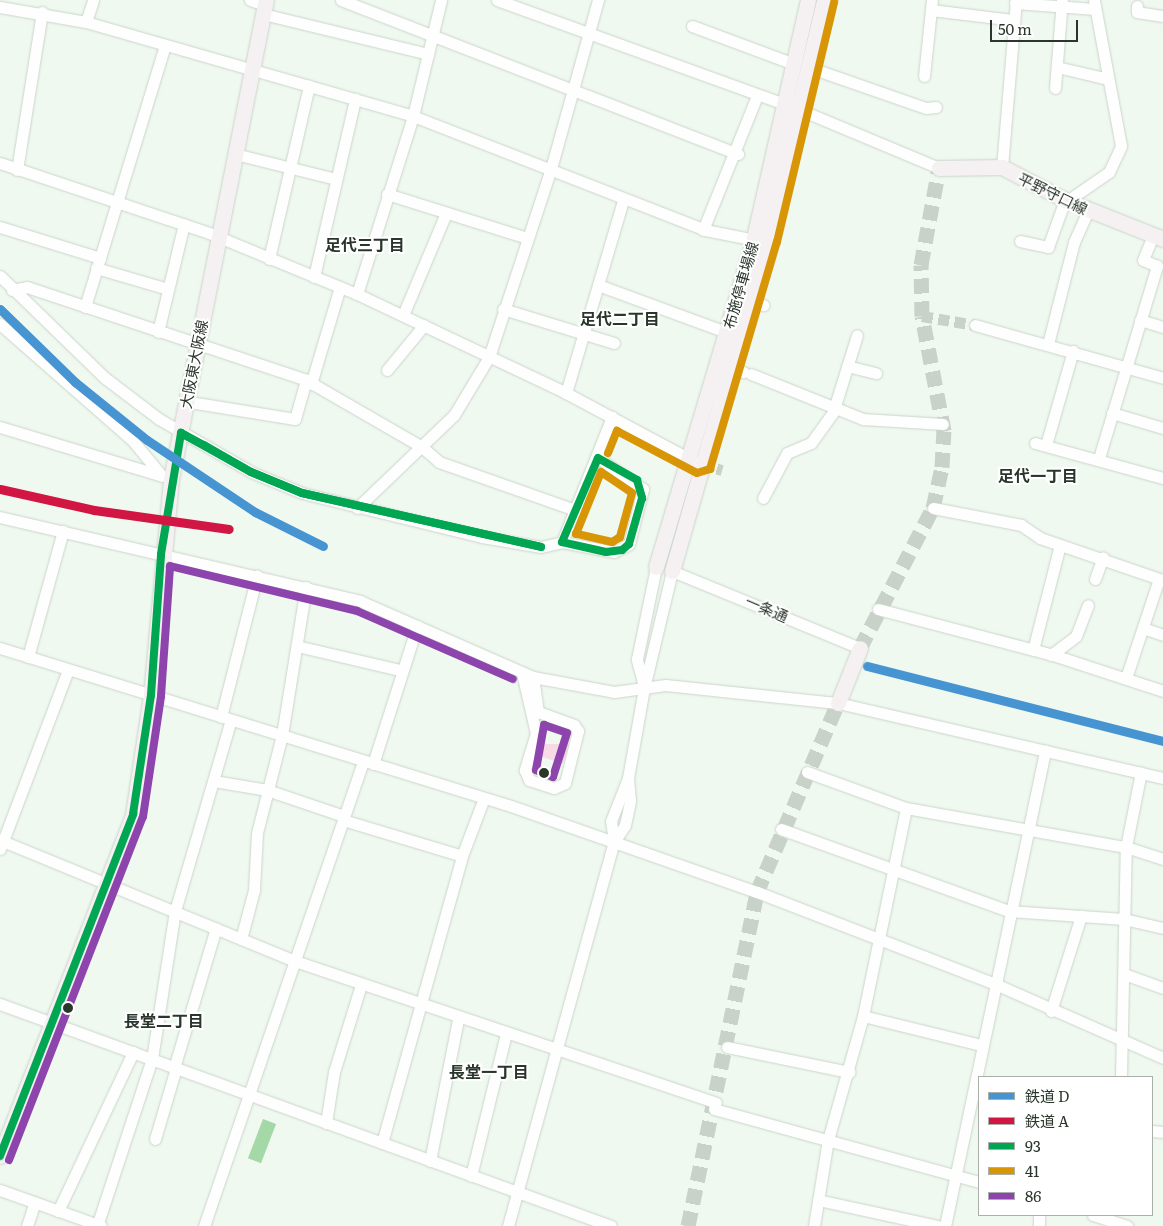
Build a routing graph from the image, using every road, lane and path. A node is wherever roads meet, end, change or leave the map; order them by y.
1 (2, 0) edge
2 (93, 0) edge
3 (250, 0) edge
4 (341, 0) edge
5 (441, 0) edge
6 (497, 0) edge
7 (598, 0) edge
8 (808, 0) edge
9 (824, 0) edge
10 (1016, 1) edge
11 (1062, 3) edge
12 (932, 5) edge
13 (1094, 5) edge
14 (0, 6) edge
15 (265, 6) edge
16 (1137, 6) dead end
17 (42, 12) junction
18 (1163, 16) edge
19 (1014, 20) junction
20 (86, 22) junction
21 (692, 26) dead end
22 (433, 34) junction
23 (588, 34) junction
24 (165, 46) junction
25 (428, 54) junction
26 (801, 66) junction
27 (1057, 68) junction
28 (252, 70) junction
29 (924, 76) dead end
30 (1108, 79) junction
31 (309, 86) junction
32 (1055, 88) dead end
33 (572, 89) junction
34 (757, 96) junction
35 (355, 99) junction
36 (936, 107) dead end
37 (791, 108) junction
38 (412, 116) junction
39 (235, 154) junction
40 (738, 154) junction
41 (0, 163) edge
42 (291, 168) junction
43 (939, 168) joint
44 (1002, 168) junction
45 (17, 170) junction
46 (550, 172) junction
47 (336, 179) junction
48 (387, 194) junction
49 (623, 200) junction
50 (1066, 201) junction
51 (116, 202) junction
52 (1088, 210) junction
53 (446, 214) junction
54 (184, 224) junction
55 (0, 226) edge
56 (703, 230) junction
57 (1158, 237) edge
58 (216, 238) junction
59 (527, 238) junction
60 (760, 241) junction
61 (1020, 241) dead end
62 (269, 259) junction
63 (98, 263) junction
64 (0, 276) edge
65 (314, 277) junction
66 (598, 285) junction
67 (340, 288) junction
68 (168, 289) junction
69 (12, 290) junction
70 (357, 294) junction
71 (85, 307) junction
72 (503, 309) junction
73 (404, 315) junction
74 (1140, 320) junction
75 (0, 324) edge
76 (424, 325) junction
77 (975, 325) tunnel mouth
78 (1163, 327) edge
79 (158, 332) junction
80 (726, 332) junction
81 (583, 334) junction
82 (857, 335) dead end
83 (614, 343) dead end
84 (1048, 344) junction
85 (197, 345) junction
86 (1073, 351) junction
87 (488, 357) junction
88 (847, 366) junction
89 (1126, 366) junction
90 (387, 370) dead end
91 (741, 371) junction
92 (876, 373) dead end
93 (1163, 378) edge
94 (309, 382) junction
95 (566, 393) junction
96 (196, 403) dead end
97 (836, 407) junction
98 (1112, 413) junction
99 (612, 417) junction
100 (943, 424) dead end
101 (0, 427) edge
102 (1163, 428) edge
103 (181, 432) junction
104 (422, 446) junction
105 (598, 458) junction
106 (1099, 458) junction
107 (694, 461) junction
108 (167, 477) junction
109 (1163, 478) edge
110 (763, 498) dead end
111 (357, 508) junction
112 (933, 508) dead end
113 (578, 511) junction
114 (0, 517) edge
115 (63, 531) junction
116 (562, 542) junction
117 (1060, 545) junction
118 (161, 554) junction
119 (1103, 557) junction
120 (656, 567) joint
121 (672, 571) junction
122 (257, 576) junction
123 (1095, 579) dead end
124 (1163, 580) edge
125 (306, 587) junction
126 (1088, 605) dead end
127 (878, 609) dead end
128 (417, 626) junction
129 (1143, 628) junction
130 (1163, 635) edge
131 (297, 646) junction
132 (0, 648) edge
133 (860, 648) joint
134 (1033, 650) junction
135 (1051, 654) junction
136 (28, 657) junction
137 (68, 670) junction
138 (400, 670) junction
139 (528, 675) junction
140 (1126, 678) junction
141 (644, 688) junction
142 (1163, 691) edge
143 (151, 695) junction
144 (838, 703) junction
145 (226, 718) junction
146 (282, 735) junction
147 (1046, 750) junction
148 (368, 763) junction
149 (807, 772) dead end
150 (1141, 772) junction
151 (1163, 778) edge
152 (214, 781) junction
153 (267, 790) junction
154 (484, 798) junction
155 (906, 808) junction
156 (344, 818) junction
157 (781, 829) dead end
158 (1028, 829) junction
159 (614, 842) junction
160 (1, 844) edge
161 (1126, 847) junction
162 (462, 856) junction
163 (1163, 859) edge
164 (892, 871) junction
165 (106, 886) junction
166 (175, 911) junction
167 (1009, 911) junction
168 (1081, 916) junction
169 (1124, 919) junction
170 (216, 928) junction
171 (1163, 928) edge
172 (241, 939) junction
173 (877, 939) junction
174 (294, 961) junction
175 (1124, 974) junction
176 (993, 983) junction
177 (361, 985) junction
178 (1163, 988) edge
179 (0, 1004) edge
180 (421, 1007) junction
181 (1051, 1010) junction
182 (863, 1016) junction
183 (458, 1019) junction
184 (52, 1022) junction
185 (506, 1034) junction
186 (981, 1045) junction
187 (1125, 1045) junction
188 (727, 1047) dead end
189 (559, 1051) junction
190 (133, 1052) junction
191 (1163, 1058) edge
192 (152, 1059) junction
193 (175, 1068) junction
194 (849, 1072) junction
195 (1121, 1076) edge
196 (248, 1096) junction
197 (326, 1123) junction
198 (155, 1139) dead end
199 (828, 1140) junction
200 (382, 1143) junction
201 (0, 1156) edge
202 (430, 1161) junction
203 (957, 1175) junction
204 (471, 1176) junction
205 (978, 1182) edge
206 (0, 1190) edge
207 (520, 1192) junction
208 (818, 1200) junction
209 (35, 1202) junction
210 (58, 1211) junction
211 (1104, 1220) edge
212 (946, 1225) edge
213 (27, 1226) edge
214 (99, 1226) edge
215 (204, 1226) edge
216 (508, 1226) edge
217 (611, 1226) edge
218 (814, 1226) edge
219 (1127, 1226) edge

1 - 14 street
2 - 20 street
3 - 15 street
4 - 22 street
5 - 22 street
6 - 23 street
7 - 23 street
8 - 26 main road, 布施停車場線
9 - 26 main road, 布施停車場線
10 - 11 street
10 - 19 street
11 - 13 street
11 - 27 street
12 - 19 street
12 - 29 street
13 - 30 street
14 - 17 street
15 - 25 street
15 - 28 main road, 大阪東大阪線
16 - 18 street
17 - 20 street
17 - 45 street
19 - 44 street
20 - 24 street
21 - 26 street
22 - 25 street
22 - 33 street
23 - 33 street
23 - 34 street
24 - 28 street
24 - 51 street
25 - 38 street
26 - 36 street
26 - 37 main road, 布施停車場線
27 - 30 street
27 - 32 street
28 - 31 street
28 - 39 main road, 大阪東大阪線
30 - 50 street
31 - 35 street
31 - 42 street
33 - 40 street
33 - 46 street
34 - 37 street
34 - 40 street
35 - 38 street
35 - 47 street
37 - 43 street
37 - 60 main road, 布施停車場線
38 - 46 street
38 - 48 street
39 - 42 street
39 - 58 main road, 大阪東大阪線
40 - 56 street
41 - 45 street
42 - 47 street
42 - 62 street
43 - 44 main road, 平野守口線
44 - 50 main road, 平野守口線
45 - 51 street
46 - 49 street
46 - 59 street
47 - 65 street
48 - 53 street
48 - 70 street
49 - 56 street
49 - 66 street
50 - 52 main road, 平野守口線
50 - 61 street
51 - 54 street
51 - 63 street
52 - 57 main road, 平野守口線
52 - 84 street
53 - 59 street
53 - 73 street
54 - 58 street
54 - 68 street
55 - 63 street
56 - 60 street
57 - 74 street
58 - 62 street
58 - 85 main road, 大阪東大阪線
59 - 72 street
60 - 80 main road, 布施停車場線
60 - 91 main road, 布施停車場線
62 - 65 street
63 - 68 street
63 - 71 street
64 - 69 street
65 - 67 street
66 - 80 street
66 - 81 street
67 - 70 street
67 - 94 street
68 - 79 street
69 - 71 street
69 - 103 street
70 - 73 street
71 - 79 street
72 - 81 street
72 - 87 street
73 - 76 street
74 - 78 street
74 - 89 street
75 - 108 street
76 - 87 street
76 - 90 street
77 - 84 street
79 - 85 street
80 - 107 main road, 布施停車場線
81 - 83 street
81 - 95 street
82 - 88 street
84 - 86 street
85 - 94 street
85 - 103 main road, 大阪東大阪線
86 - 89 street
86 - 106 street
87 - 95 street
87 - 104 street
88 - 92 street
88 - 97 street
89 - 93 street
89 - 98 street
91 - 97 street
91 - 107 main road, 布施停車場線
94 - 96 street
94 - 104 street
95 - 99 street
97 - 100 street
97 - 110 street
98 - 102 street
98 - 106 street
99 - 105 street
99 - 107 street
101 - 108 street
103 - 108 main road, 大阪東大阪線
103 - 111 street
104 - 111 street
104 - 113 street
105 - 113 street
105 - 116 street
106 - 109 street
107 - 120 main road, 布施停車場線
107 - 121 main road, 布施停車場線
108 - 118 main road, 大阪東大阪線
111 - 116 street
112 - 117 street
113 - 116 street
114 - 115 street
115 - 118 street
115 - 136 street
117 - 119 street
117 - 134 street
118 - 122 street
118 - 143 main road, 大阪東大阪線
119 - 123 street
119 - 124 street
120 - 141 street
121 - 133 street, 一条通
121 - 141 street
122 - 125 street
122 - 145 street
124 - 129 street
125 - 128 street
125 - 131 street
126 - 135 street
127 - 134 street
128 - 138 street
128 - 139 street
129 - 130 street
129 - 140 street
131 - 138 street
131 - 146 street
132 - 136 street
133 - 144 main road
134 - 135 street
135 - 140 street
136 - 137 street
137 - 143 street
137 - 160 street
138 - 148 street
139 - 139 street
139 - 141 street
140 - 142 street
141 - 144 street
141 - 159 street
143 - 145 street
143 - 165 main road, 大阪東大阪線
144 - 147 street
145 - 146 street
145 - 152 street
146 - 148 street
146 - 153 street
147 - 150 street
147 - 158 street
148 - 154 street
148 - 156 street
149 - 155 street
150 - 151 street
150 - 161 street
152 - 153 street
152 - 166 street
153 - 156 street
153 - 172 street
154 - 159 street
154 - 162 street
155 - 158 street
155 - 164 street
156 - 162 street
156 - 174 street
157 - 164 street
158 - 161 street
158 - 167 street
159 - 173 street
159 - 189 street
160 - 165 street
161 - 163 street
161 - 169 street
162 - 180 street
164 - 167 street
164 - 173 street
165 - 166 street
165 - 184 main road, 大阪東大阪線
166 - 170 street
166 - 192 street
167 - 168 street
167 - 176 street
168 - 169 street
168 - 181 street
169 - 171 street
169 - 175 street
170 - 172 street
170 - 193 street
172 - 174 street
173 - 176 street
173 - 182 street
174 - 177 street
174 - 196 street
175 - 178 street
175 - 187 street
176 - 181 street
176 - 186 street
177 - 180 street
177 - 197 street
179 - 184 street
180 - 183 street
180 - 200 street
181 - 187 street
182 - 186 street
182 - 194 street
183 - 185 street
183 - 202 street
184 - 190 street
184 - 201 main road, 大阪東大阪線
185 - 189 street
185 - 204 street
186 - 203 street
187 - 191 street
187 - 195 street
188 - 194 street
189 - 199 street
189 - 207 street
190 - 192 street
190 - 210 street
192 - 193 street
192 - 214 street
193 - 196 street
193 - 198 street
194 - 199 street
196 - 197 street
196 - 215 street
197 - 200 street
199 - 203 street
199 - 208 street
200 - 202 street
202 - 204 street
203 - 205 street
203 - 212 street
204 - 207 street
206 - 209 street
207 - 216 street
207 - 217 street
208 - 212 street
208 - 218 street
209 - 210 street
209 - 213 street
210 - 214 street
211 - 219 street

